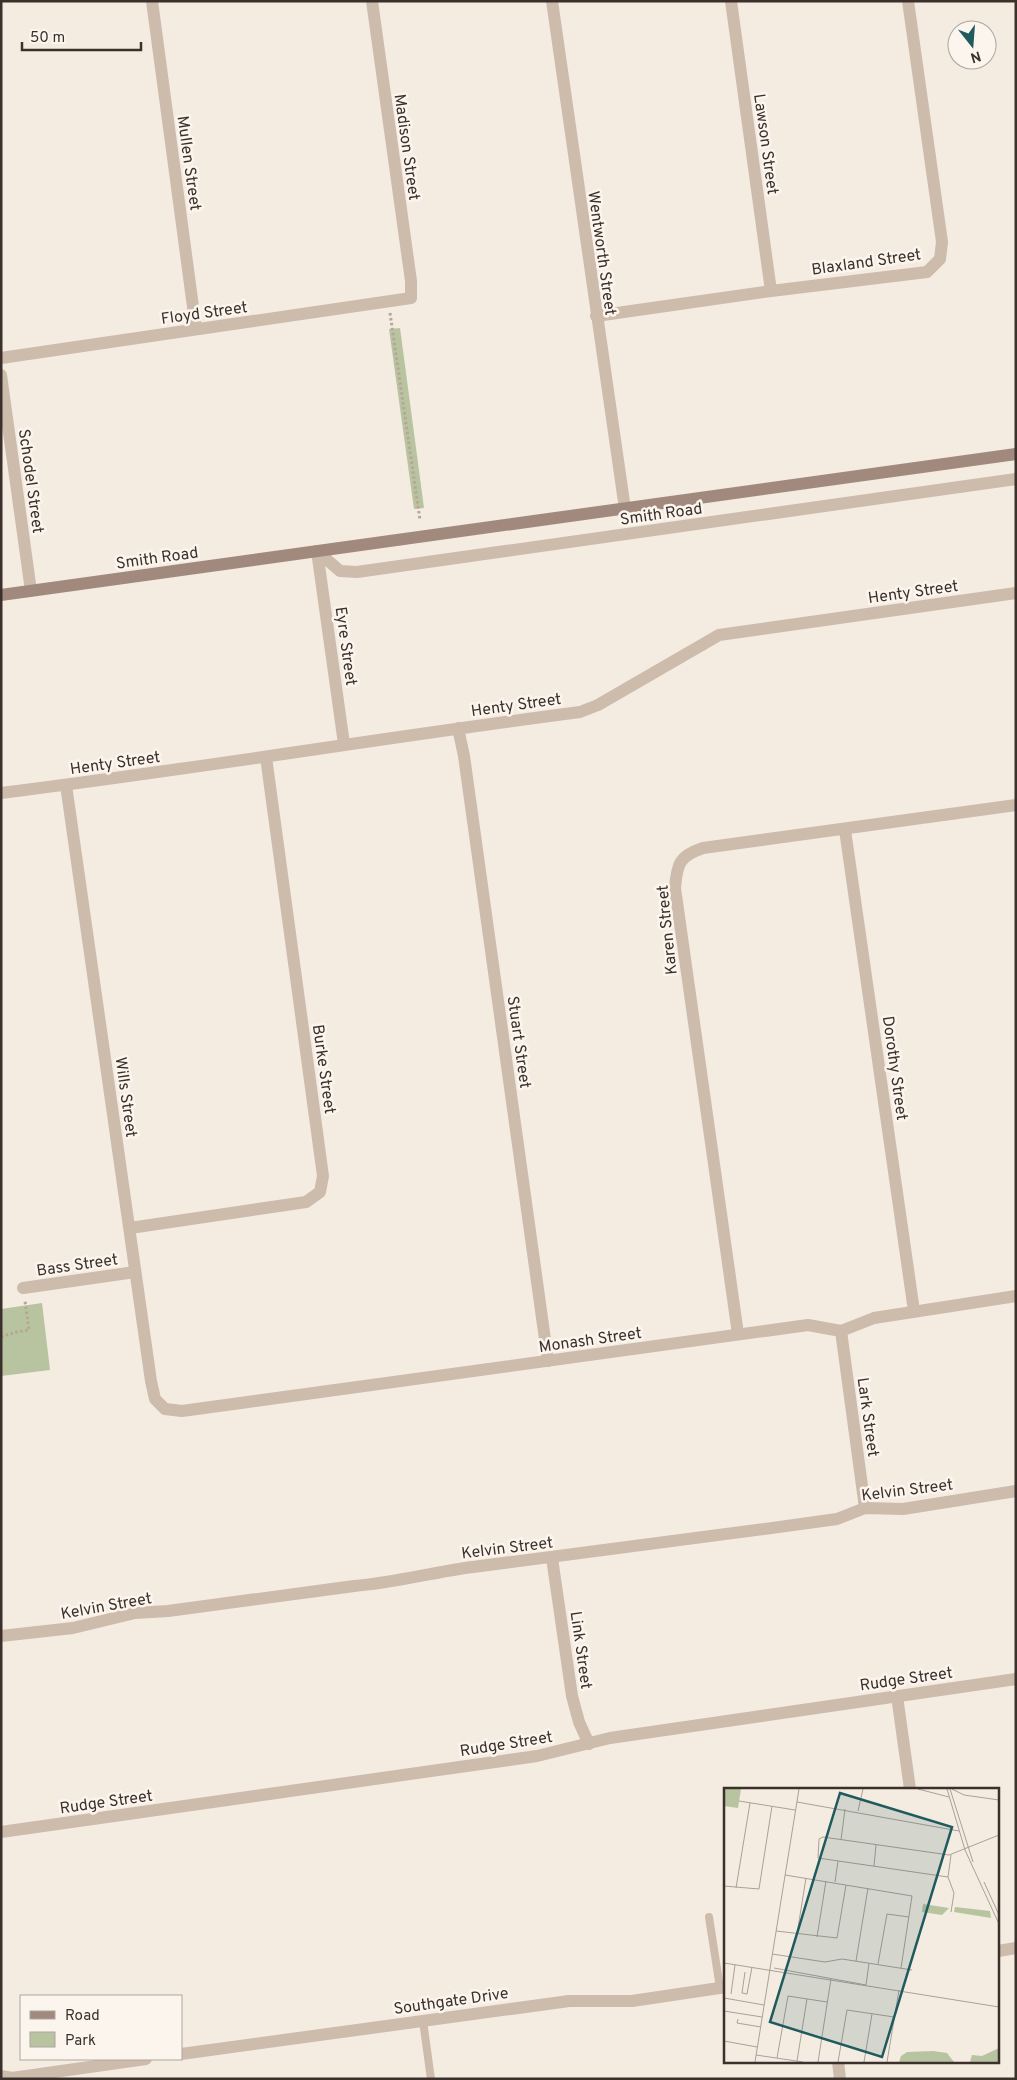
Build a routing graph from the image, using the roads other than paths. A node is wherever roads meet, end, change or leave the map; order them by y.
1 (152, 1) edge
2 (372, 1) edge
3 (552, 1) edge
4 (731, 1) edge
5 (908, 1) edge
6 (771, 291) junction
7 (411, 298) joint
8 (596, 316) junction
9 (196, 329) junction
10 (1, 358) edge
11 (1, 375) edge
12 (3, 404) edge
13 (1016, 454) edge
14 (1016, 480) edge
15 (624, 509) junction
16 (317, 552) junction
17 (31, 591) junction
18 (1016, 593) edge
19 (1, 595) edge
20 (458, 728) junction
21 (344, 744) junction
22 (266, 757) junction
23 (66, 785) junction
24 (1, 793) edge
25 (1016, 805) edge
26 (845, 830) junction
27 (130, 1228) junction
28 (135, 1272) junction
29 (23, 1288) road end
30 (1016, 1296) edge
31 (914, 1310) junction
32 (841, 1330) junction
33 (738, 1334) junction
34 (548, 1361) junction
35 (165, 1409) joint
36 (1016, 1491) edge
37 (865, 1508) junction
38 (552, 1558) junction
39 (1, 1636) edge
40 (1016, 1679) edge
41 (897, 1696) junction
42 (589, 1744) junction
43 (910, 1788) edge
44 (1, 1832) edge
45 (709, 1916) dead end
46 (1016, 1948) edge
47 (1000, 1951) edge
48 (723, 1987) edge
49 (424, 2020) junction
50 (182, 2054) edge
51 (139, 2060) edge
52 (838, 2062) edge
53 (1, 2076) edge
54 (12, 2078) edge
55 (431, 2079) edge
56 (840, 2079) edge

1 - 9 street, Mullen Street
2 - 7 street, Madison Street
3 - 8 street, Wentworth Street
4 - 6 street, Lawson Street
5 - 6 street, Blaxland Street
6 - 8 street, Blaxland Street
7 - 9 street, Floyd Street
8 - 15 street, Wentworth Street
9 - 10 street, Floyd Street
11 - 12 street, Schodel Street
12 - 17 street, Schodel Street
13 - 15 street, Smith Road
14 - 16 street, Smith Road
15 - 16 street, Smith Road
16 - 17 street, Smith Road
16 - 21 street, Eyre Street
17 - 19 street, Smith Road
18 - 20 street, Henty Street
20 - 21 street, Henty Street
20 - 34 street, Stuart Street
21 - 22 street, Henty Street
22 - 23 street, Henty Street
22 - 27 street, Burke Street
23 - 24 street, Henty Street
23 - 27 street, Wills Street
25 - 26 street, Karen Street
26 - 31 street, Dorothy Street
26 - 33 street, Karen Street
27 - 28 street, Wills Street
28 - 29 street, Bass Street
28 - 35 street, Wills Street
30 - 31 street, Monash Street
31 - 32 street, Monash Street
32 - 33 street, Monash Street
32 - 37 street, Lark Street
33 - 34 street, Monash Street
34 - 35 street, Monash Street
36 - 37 street, Kelvin Street
37 - 38 street, Kelvin Street
38 - 39 street, Kelvin Street
38 - 42 street, Link Street
40 - 41 street, Rudge Street
41 - 42 street, Rudge Street
41 - 43 street
42 - 44 street, Rudge Street
45 - 48 lane
46 - 47 street
48 - 49 street, Southgate Drive
49 - 50 street, Southgate Drive
49 - 55 lane
51 - 54 street
52 - 56 street
53 - 54 street

